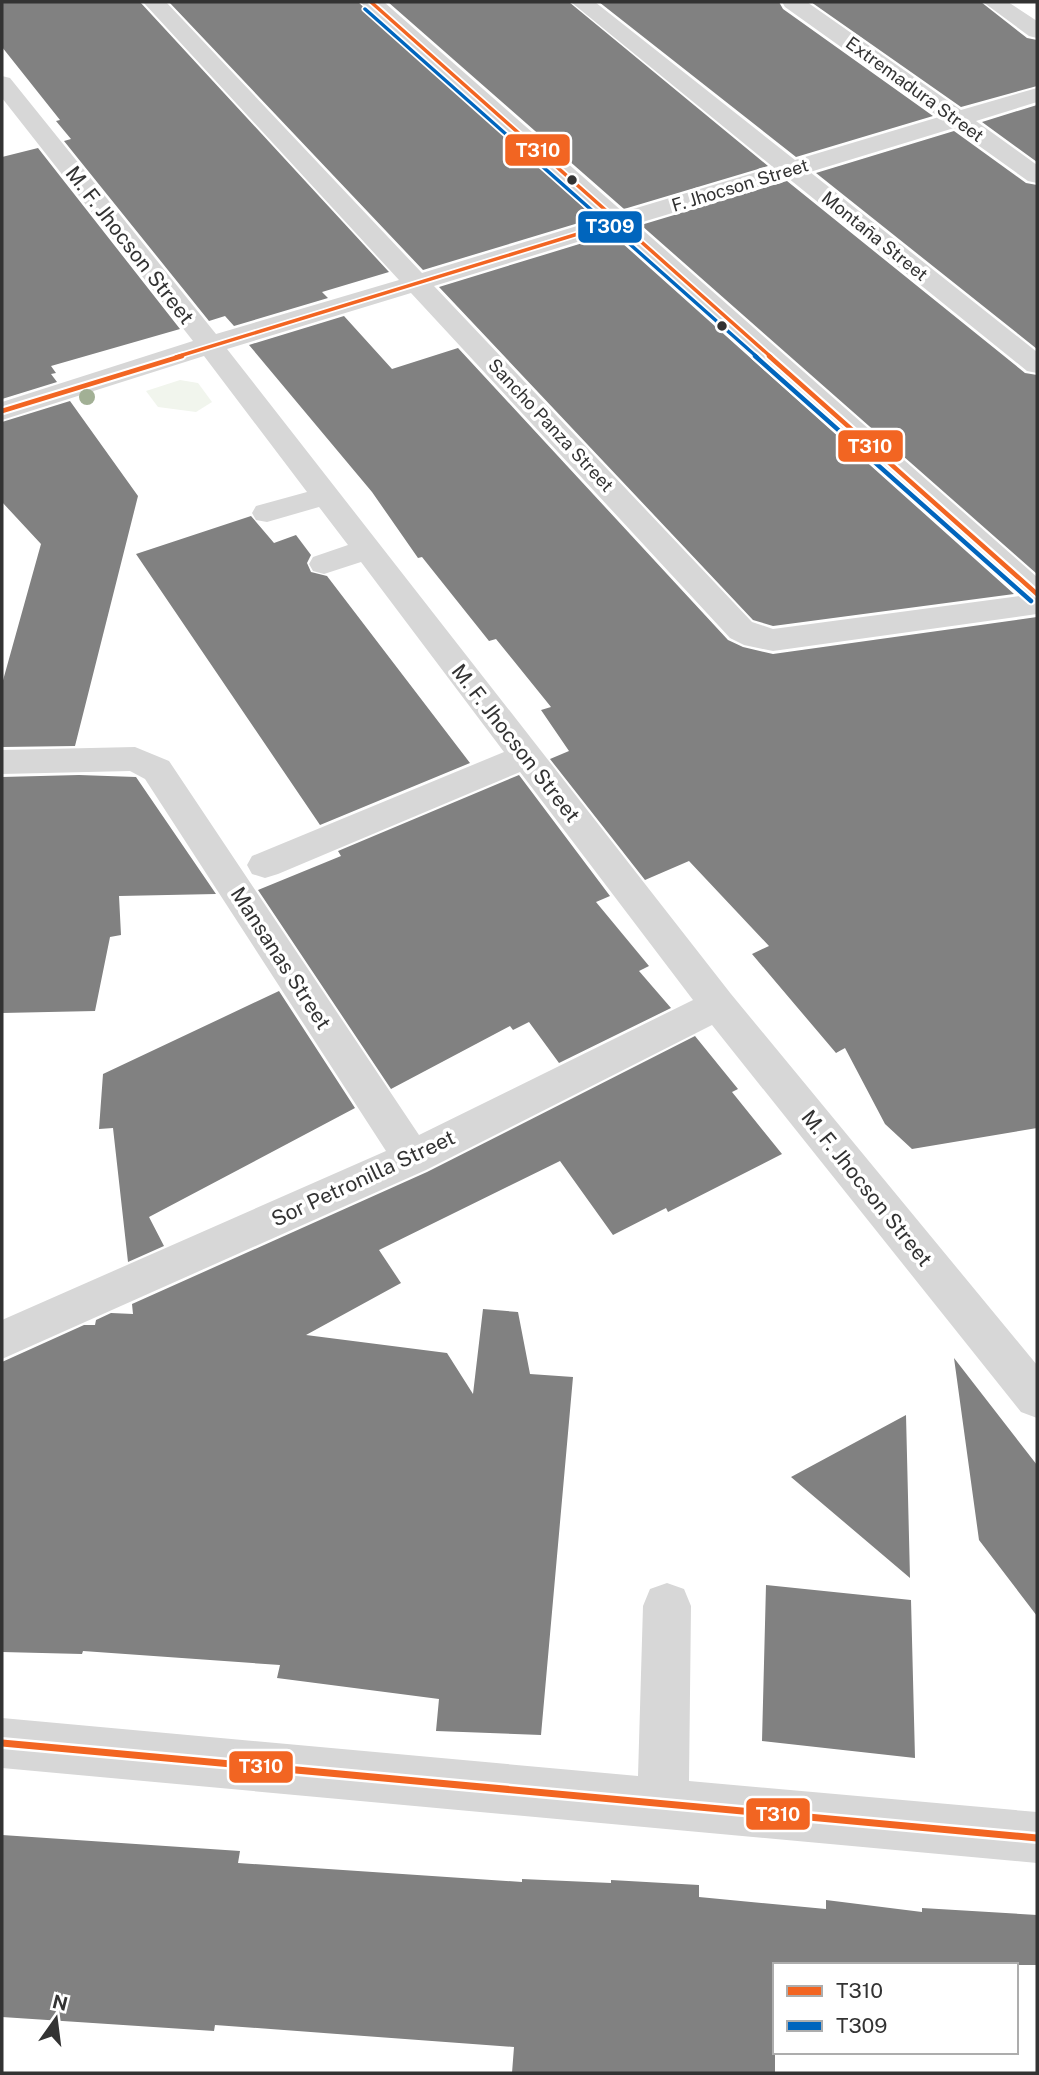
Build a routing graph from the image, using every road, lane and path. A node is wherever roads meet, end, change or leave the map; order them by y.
1 (154, 2) edge
2 (371, 2) edge
3 (582, 2) edge
4 (793, 2) edge
5 (994, 2) edge
6 (1037, 31) edge
7 (2, 83) edge
8 (1037, 95) edge
9 (957, 119) junction
10 (792, 169) junction
11 (1037, 176) edge
12 (617, 222) junction
13 (420, 284) junction
14 (210, 345) junction
15 (1037, 365) edge
16 (2, 411) edge
17 (325, 496) junction
18 (267, 513) dead end
19 (367, 549) junction
20 (324, 564) dead end
21 (1037, 594) edge
22 (1037, 604) edge
23 (527, 757) junction
24 (2, 762) edge
25 (265, 865) dead end
26 (719, 1005) junction
27 (412, 1158) junction
28 (2, 1340) edge
29 (1037, 1398) edge
30 (667, 1606) dead end
31 (2, 1743) edge
32 (663, 1803) junction
33 (1037, 1838) edge

1 - 13 street, Sancho Panza Street
2 - 12 street
3 - 10 street, Montaña Street
4 - 9 street, Extremadura Street
5 - 6 street
7 - 14 street, M. F. Jhocson Street
8 - 9 street, F. Jhocson Street
9 - 10 street, F. Jhocson Street
9 - 11 street, Extremadura Street
10 - 12 street, F. Jhocson Street
10 - 15 street, Montaña Street
12 - 13 street, F. Jhocson Street
12 - 21 street
13 - 14 street, F. Jhocson Street
13 - 22 street, Sancho Panza Street
14 - 16 street, F. Jhocson Street
14 - 17 street, M. F. Jhocson Street
17 - 18 street
17 - 19 street, M. F. Jhocson Street
19 - 20 street
19 - 23 street, M. F. Jhocson Street
23 - 25 street
23 - 26 street, M. F. Jhocson Street
24 - 27 street, Mansanas Street
26 - 27 street, Sor Petronilla Street
26 - 29 street, M. F. Jhocson Street
27 - 28 street, Sor Petronilla Street
30 - 32 street
31 - 32 street
32 - 33 street

